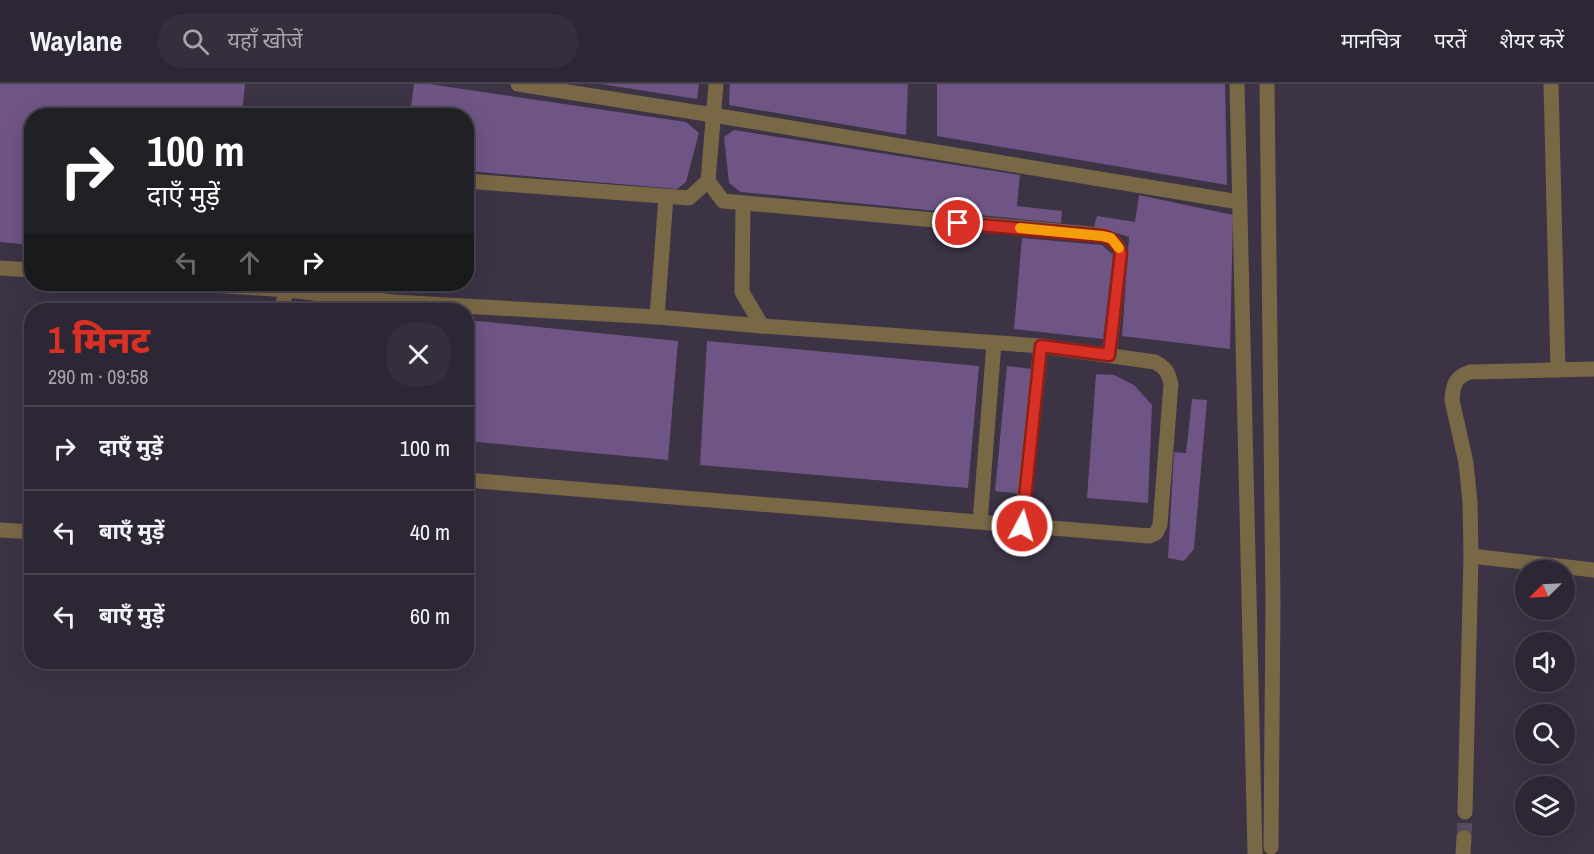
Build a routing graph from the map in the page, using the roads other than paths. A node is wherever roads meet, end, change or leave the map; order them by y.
1 (518, 84) edge
2 (716, 84) edge
3 (1237, 84) edge
4 (1267, 84) edge
5 (1551, 84) edge
6 (713, 115) junction
7 (708, 181) junction
8 (474, 182) edge
9 (666, 197) junction
10 (1239, 202) junction
11 (743, 204) junction
12 (0, 268) edge
13 (24, 270) edge
14 (309, 291) edge
15 (376, 303) edge
16 (474, 309) edge
17 (657, 317) junction
18 (762, 326) junction
19 (994, 343) junction
20 (1041, 346) junction
21 (1109, 355) junction
22 (1594, 369) edge
23 (1558, 370) junction
24 (474, 481) edge
25 (980, 522) junction
26 (1022, 526) junction
27 (0, 530) edge
28 (24, 531) edge
29 (1472, 556) junction
30 (1594, 570) edge
31 (1465, 812) tunnel mouth
32 (1464, 838) tunnel mouth
33 (1271, 847) dead end
34 (1255, 854) edge
35 (1463, 854) edge

1 - 6 street
2 - 6 street
3 - 10 street
4 - 33 street
5 - 23 street
6 - 7 street
6 - 10 street
7 - 9 street
7 - 11 street
8 - 9 street
9 - 17 street
10 - 34 street
11 - 18 street
11 - 21 street
12 - 13 street
14 - 15 street
16 - 17 street
17 - 18 street
18 - 19 street
19 - 20 street
19 - 25 street
20 - 21 street
20 - 26 street
21 - 26 street
22 - 23 street
23 - 29 street
24 - 25 street
25 - 26 street
27 - 28 street
29 - 30 street
29 - 31 street
32 - 35 street

